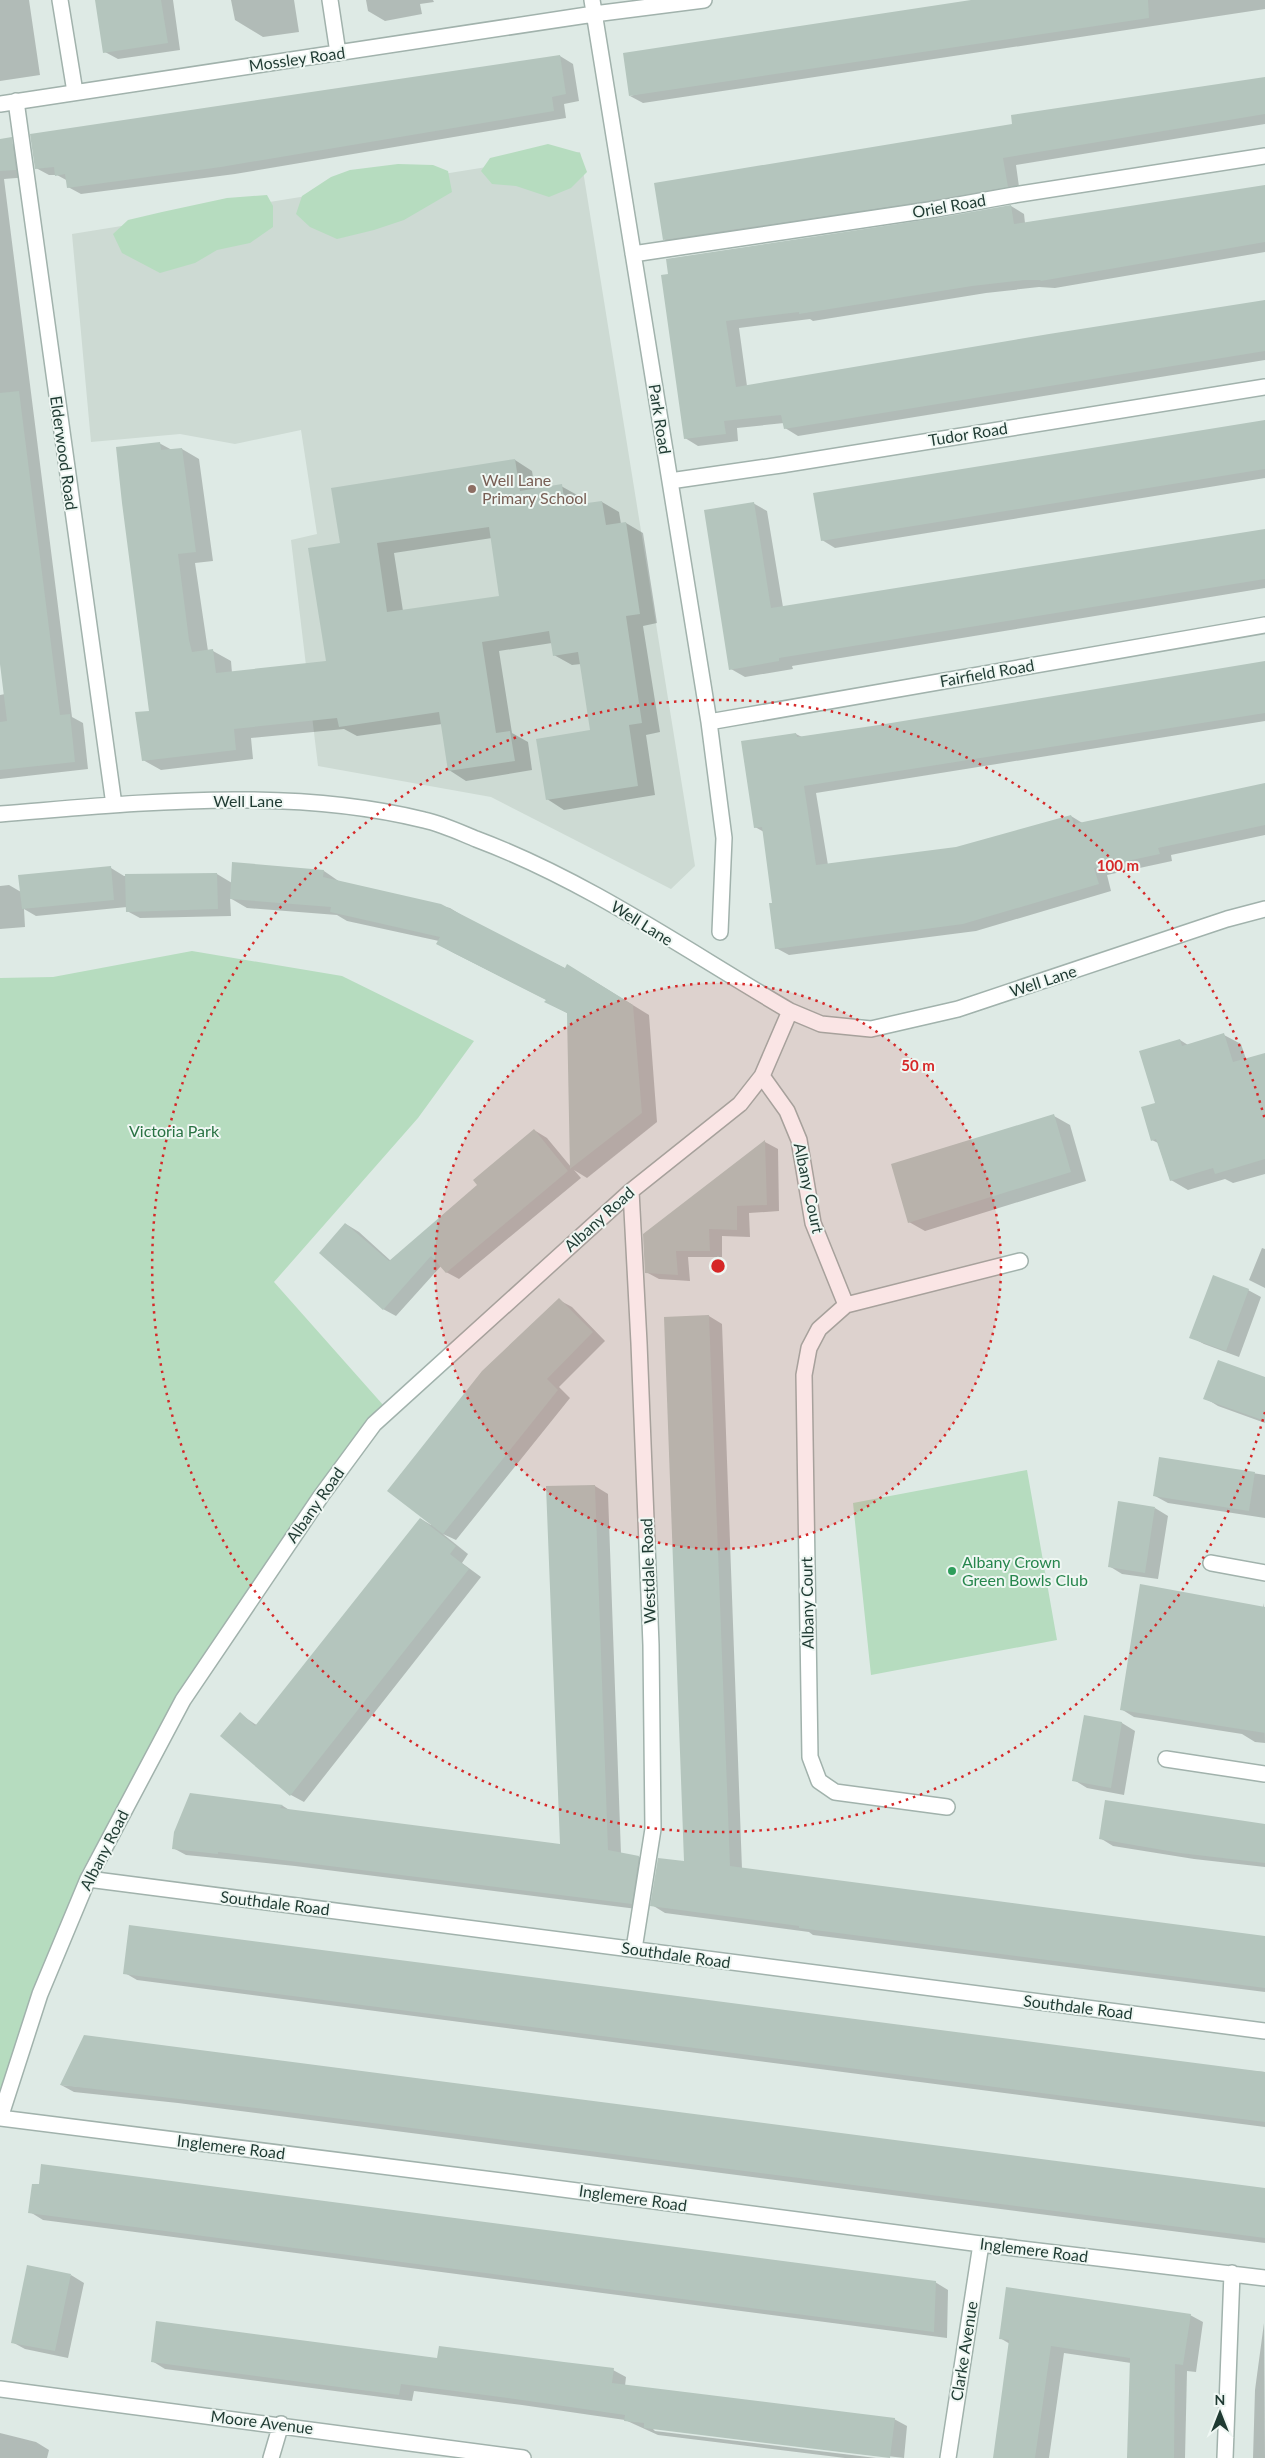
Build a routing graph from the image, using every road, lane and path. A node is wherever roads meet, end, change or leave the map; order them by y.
1 (60, 0) edge
2 (330, 0) edge
3 (704, 0) edge
4 (593, 7) edge
5 (338, 53) junction
6 (75, 92) junction
7 (16, 101) junction
8 (0, 104) edge
9 (1265, 156) edge
10 (633, 254) junction
11 (1265, 387) edge
12 (670, 481) junction
13 (1265, 625) edge
14 (709, 722) junction
15 (114, 805) junction
16 (0, 814) edge
17 (1265, 909) edge
18 (720, 932) dead end
19 (790, 1011) junction
20 (762, 1076) junction
21 (631, 1191) junction
22 (1020, 1261) dead end
23 (846, 1305) junction
24 (1211, 1563) dead end
25 (1265, 1573) edge
26 (1166, 1759) dead end
27 (1265, 1774) edge
28 (947, 1807) dead end
29 (88, 1879) junction
30 (634, 1949) junction
31 (1265, 2031) edge
32 (0, 2118) edge
33 (981, 2244) junction
34 (1232, 2273) junction
35 (1265, 2278) edge
36 (0, 2389) edge
37 (281, 2424) junction
38 (271, 2458) edge
39 (523, 2458) edge
40 (948, 2458) edge
41 (1225, 2458) edge

1 - 6 street
2 - 5 street
3 - 4 street, Mossley Road
4 - 5 street, Mossley Road
4 - 10 street, Park Road
5 - 6 street, Mossley Road
6 - 7 street, Mossley Road
7 - 8 street, Mossley Road
7 - 15 street, Elderwood Road
9 - 10 street, Oriel Road
10 - 12 street, Park Road
11 - 12 street, Tudor Road
12 - 14 street, Park Road
13 - 14 street, Fairfield Road
14 - 18 street, Park Road
15 - 16 street, Well Lane
15 - 19 street, Well Lane
17 - 19 street, Well Lane
19 - 20 street, Albany Road
20 - 21 street, Albany Road
20 - 23 street, Albany Court
21 - 29 street, Albany Road
21 - 30 street, Westdale Road
22 - 23 street, Albany Court
23 - 28 street, Albany Court
24 - 25 street
26 - 27 street
29 - 30 street, Southdale Road
29 - 32 street, Albany Road
30 - 31 street, Southdale Road
32 - 33 street, Inglemere Road
33 - 34 street, Inglemere Road
33 - 40 street, Clarke Avenue
34 - 35 street, Inglemere Road
34 - 41 street
36 - 37 street, Moore Avenue
37 - 38 street
37 - 39 street, Moore Avenue

